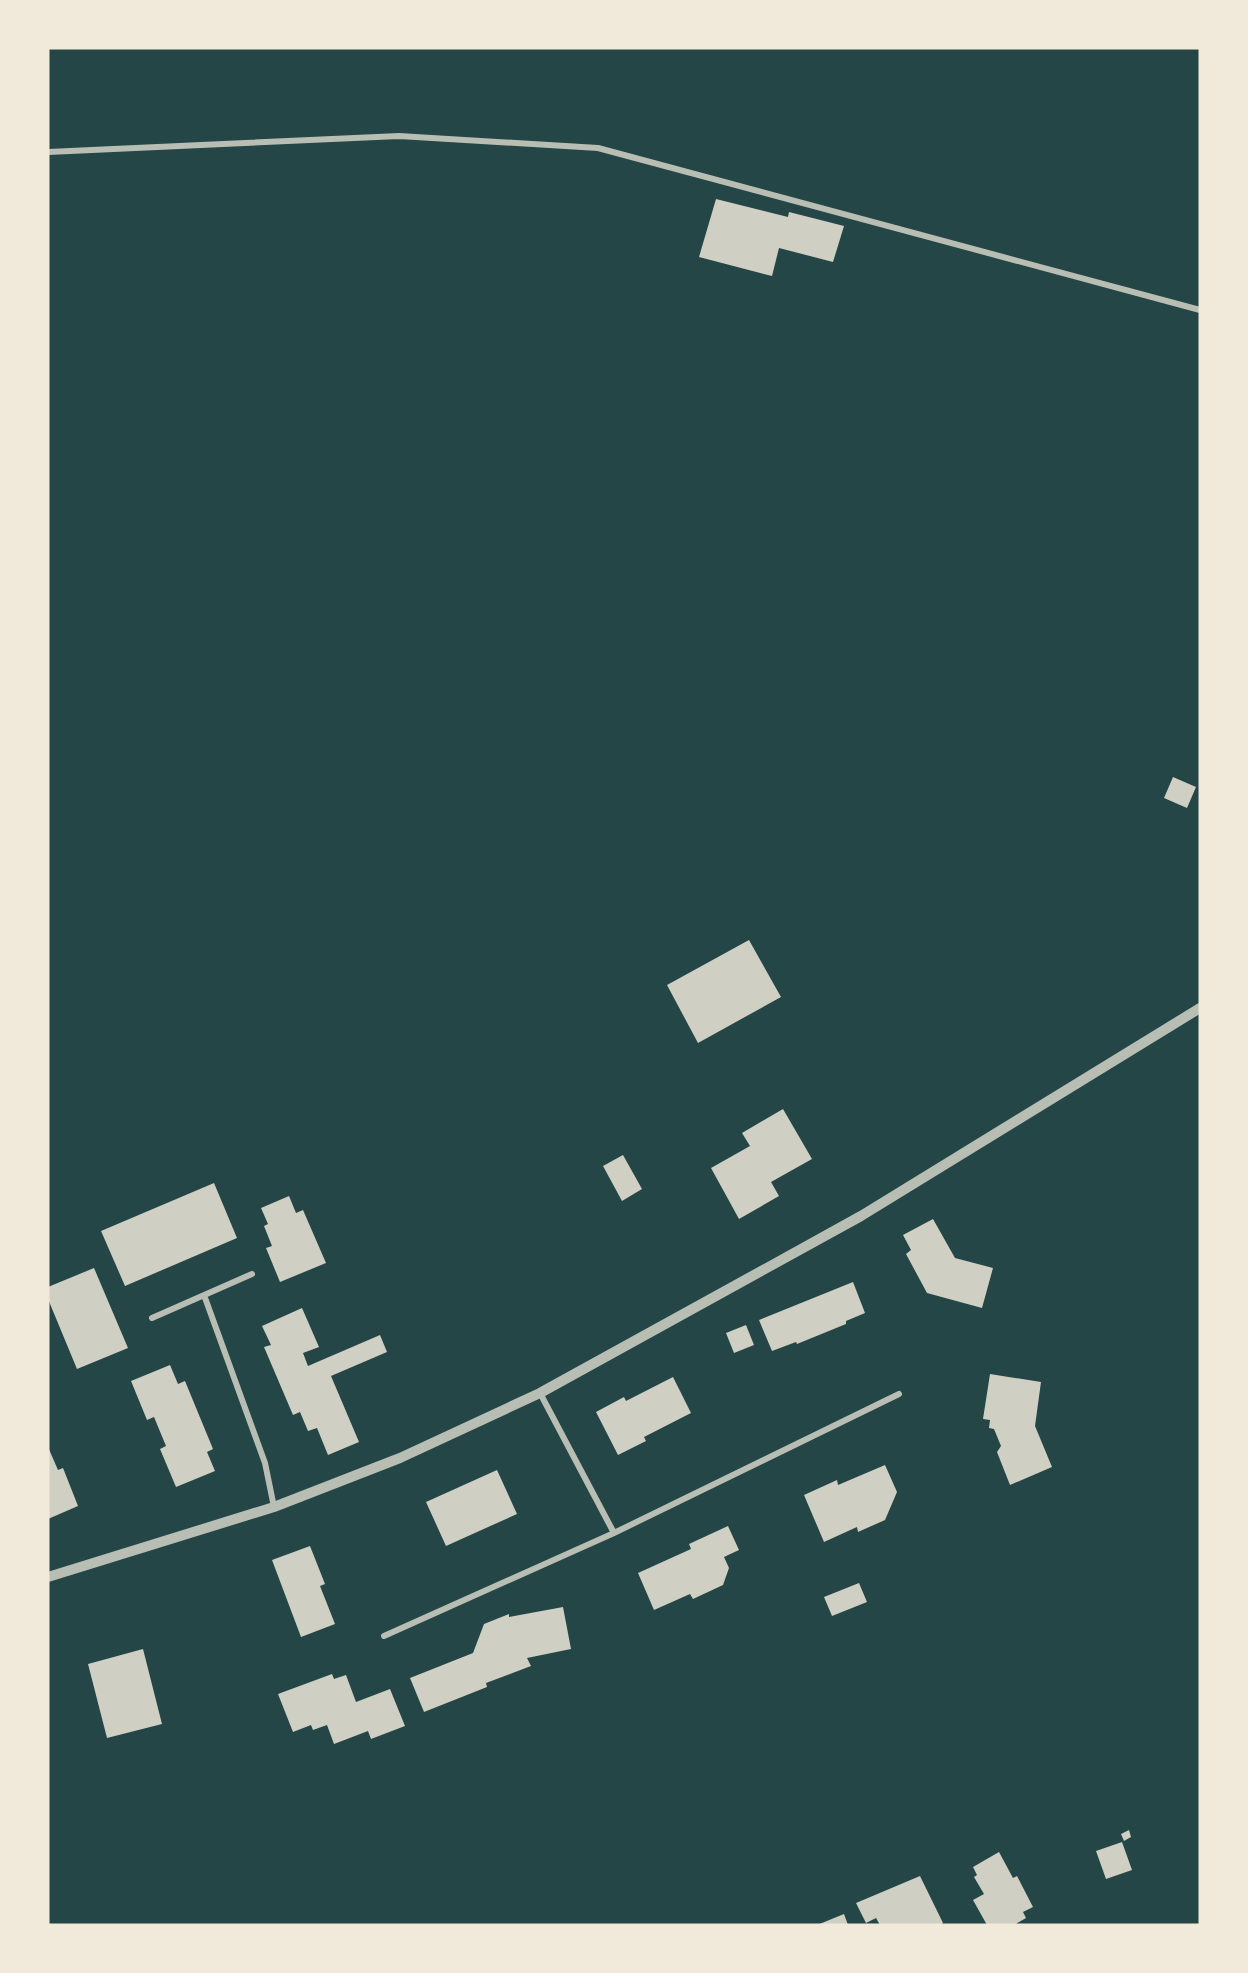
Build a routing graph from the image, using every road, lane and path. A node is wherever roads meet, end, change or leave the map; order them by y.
1 (48, 152) edge
2 (1200, 310) edge
3 (1200, 1008) edge
4 (252, 1274) dead end
5 (204, 1295) junction
6 (152, 1318) dead end
7 (540, 1393) junction
8 (899, 1394) dead end
9 (274, 1507) junction
10 (614, 1533) junction
11 (48, 1577) edge
12 (384, 1636) dead end

1 - 2 street
3 - 7 street
4 - 5 street
5 - 6 street
5 - 9 street
7 - 9 street
7 - 10 street
8 - 10 street
9 - 11 street
10 - 12 street

